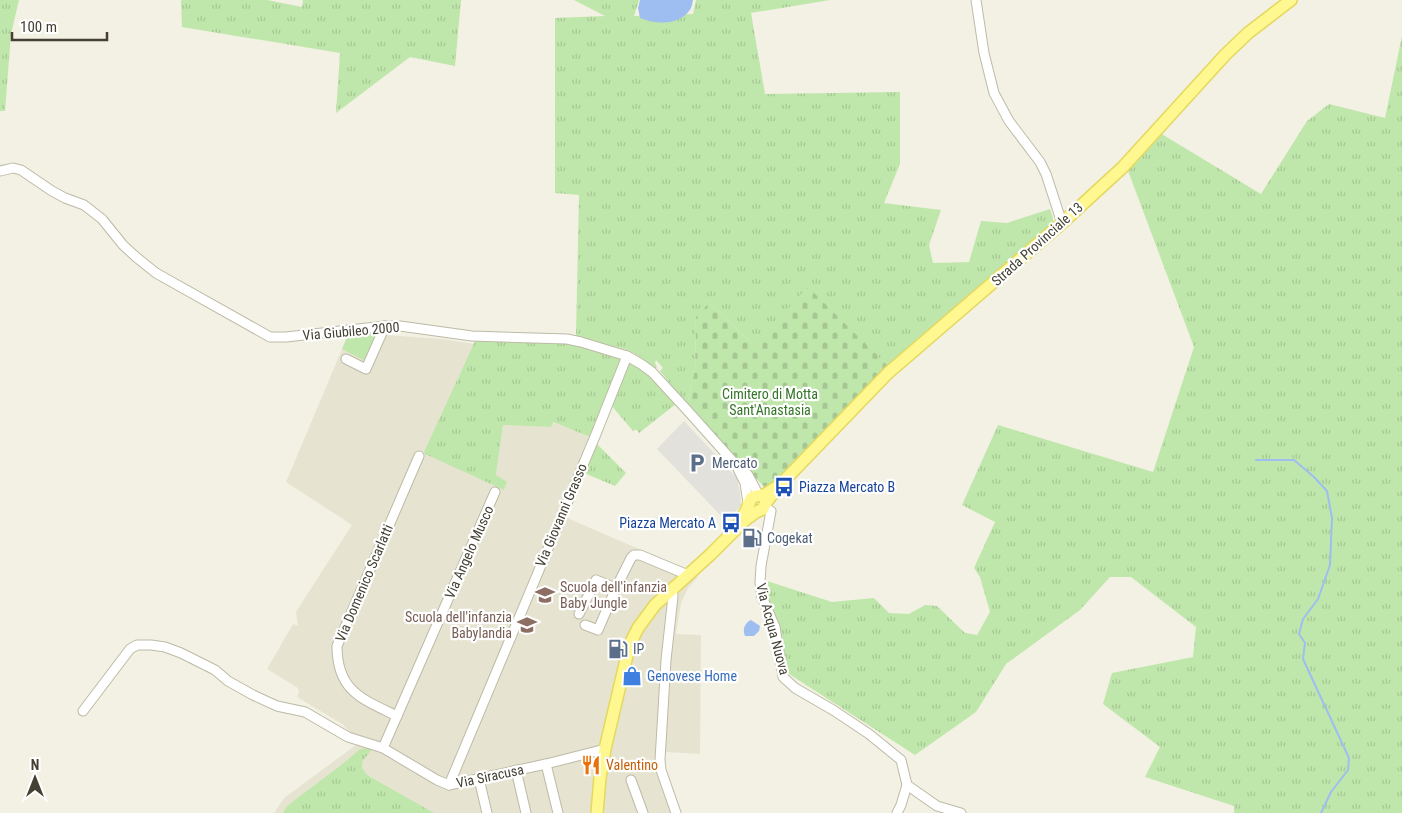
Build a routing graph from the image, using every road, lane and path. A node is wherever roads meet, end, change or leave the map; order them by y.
1 (976, 0) edge
2 (1292, 0) edge
3 (0, 171) edge
4 (1062, 223) junction
5 (385, 326) junction
6 (627, 356) junction
7 (346, 359) dead end
8 (419, 456) dead end
9 (789, 475) junction
10 (495, 492) dead end
11 (759, 504) junction
12 (688, 575) junction
13 (616, 588) junction
14 (672, 589) junction
15 (579, 614) dead end
16 (585, 625) dead end
17 (83, 712) dead end
18 (397, 716) junction
19 (383, 748) junction
20 (605, 749) junction
21 (546, 764) junction
22 (516, 770) junction
23 (479, 779) junction
24 (631, 780) dead end
25 (449, 785) junction
26 (908, 785) junction
27 (487, 813) edge
28 (526, 813) edge
29 (558, 813) edge
30 (597, 813) edge
31 (643, 813) edge
32 (676, 813) edge
33 (897, 813) edge
34 (961, 813) edge

1 - 4 street
2 - 4 main road, Strada Provinciale 13
3 - 5 street, Via Giubileo 2000
4 - 9 main road, Strada Provinciale 13
5 - 6 street, Via Giubileo 2000
5 - 7 street
6 - 11 street, Via Giubileo 2000
6 - 25 street, Via Giovanni Grasso
8 - 18 street, Via Domenico Scarlatti
9 - 11 main road, Strada Provinciale 13
9 - 11 street
10 - 18 street, Via Angelo Musco
11 - 12 main road, Strada Provinciale 13
11 - 26 street, Via Acqua Nuova
12 - 13 street
12 - 14 main road
13 - 15 street
13 - 16 street
14 - 20 main road
14 - 32 street
17 - 19 street, Via Siracusa
18 - 19 street, Via Angelo Musco
19 - 25 street, Via Siracusa
20 - 21 street, Via Siracusa
20 - 30 main road
21 - 22 street, Via Siracusa
21 - 29 street
22 - 23 street, Via Siracusa
22 - 28 street
23 - 25 street, Via Siracusa
23 - 27 street
24 - 31 street
26 - 33 street
26 - 34 street

